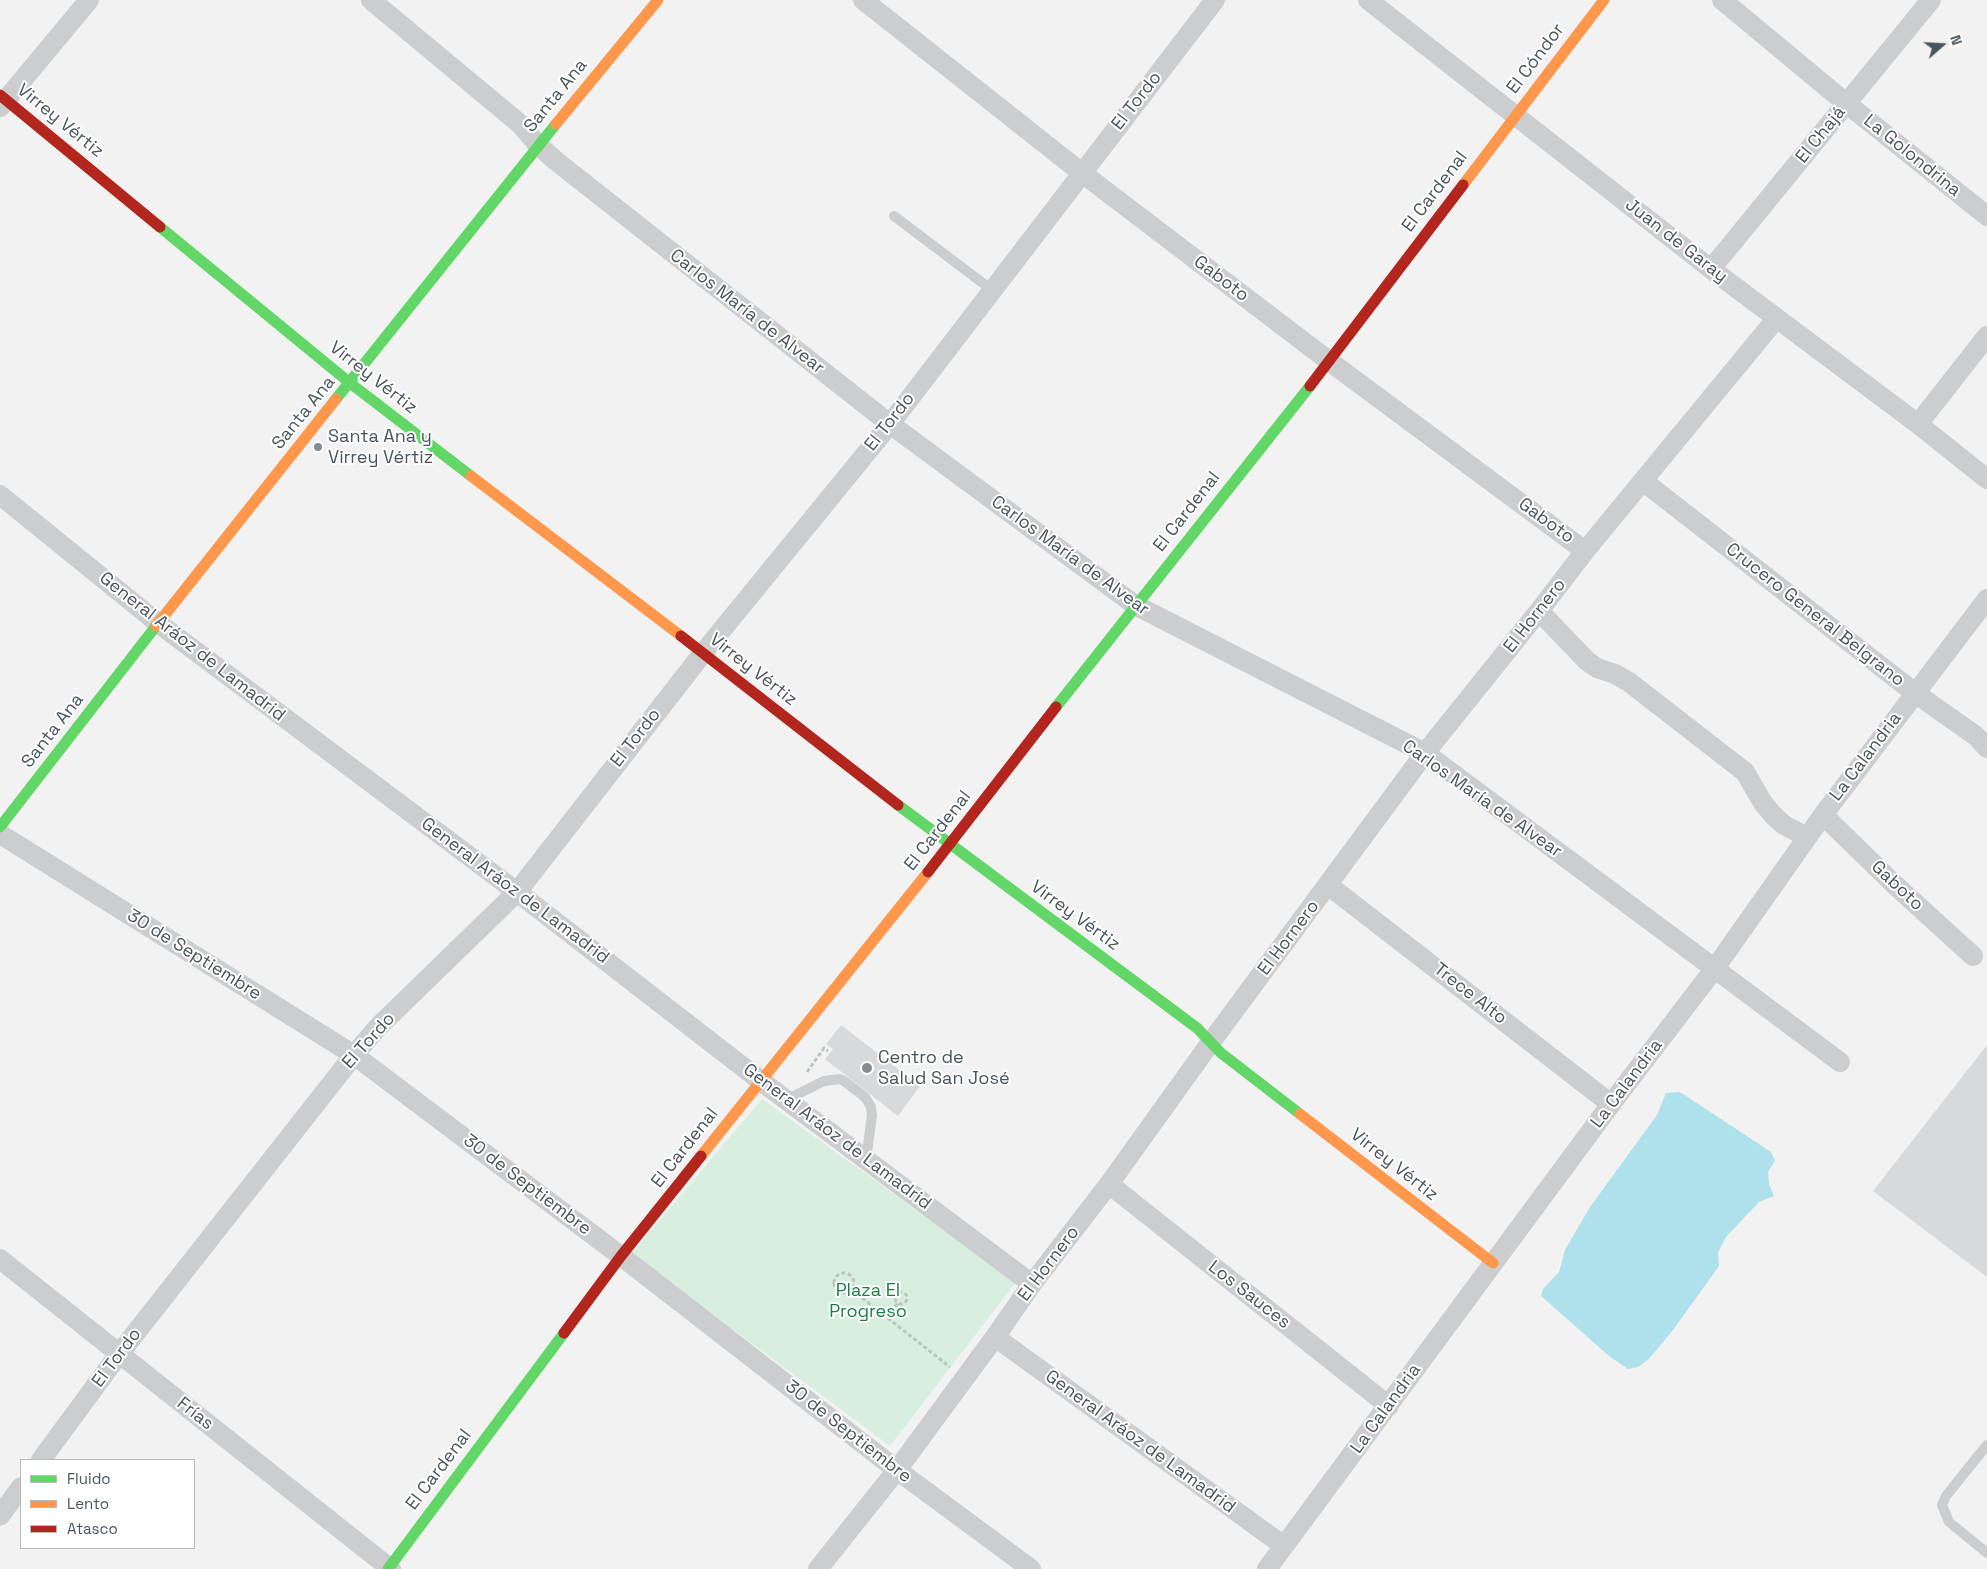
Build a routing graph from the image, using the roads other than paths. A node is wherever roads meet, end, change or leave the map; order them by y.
1 (89, 0) edge
2 (371, 0) edge
3 (658, 0) edge
4 (863, 0) edge
5 (1215, 0) edge
6 (1368, 0) edge
7 (1604, 0) edge
8 (1722, 0) edge
9 (1930, 0) edge
10 (2, 100) edge
11 (1846, 103) junction
12 (1515, 116) junction
13 (538, 145) junction
14 (1082, 173) junction
15 (894, 216) dead end
16 (1987, 216) edge
17 (1711, 269) junction
18 (992, 290) junction
19 (1776, 319) junction
20 (1987, 336) edge
21 (1329, 361) junction
22 (350, 383) junction
23 (890, 424) junction
24 (1918, 424) junction
25 (1987, 479) edge
26 (1643, 481) junction
27 (0, 495) edge
28 (1585, 551) junction
29 (1987, 599) edge
30 (1135, 605) junction
31 (1539, 611) junction
32 (158, 623) junction
33 (703, 653) junction
34 (1915, 693) junction
35 (1987, 748) edge
36 (1425, 754) junction
37 (1823, 815) junction
38 (0, 827) edge
39 (0, 834) edge
40 (1807, 837) junction
41 (950, 845) junction
42 (1328, 885) junction
43 (517, 892) junction
44 (1973, 956) dead end
45 (1715, 968) junction
46 (1211, 1042) junction
47 (354, 1055) junction
48 (1840, 1062) dead end
49 (760, 1080) junction
50 (786, 1100) junction
51 (1611, 1104) junction
52 (866, 1160) junction
53 (1109, 1184) junction
54 (621, 1256) junction
55 (0, 1259) edge
56 (1493, 1263) junction
57 (1032, 1284) junction
58 (995, 1337) junction
59 (119, 1354) junction
60 (1389, 1406) junction
61 (1987, 1444) edge
62 (42, 1459) edge
63 (896, 1470) junction
64 (20, 1488) edge
65 (0, 1516) edge
66 (1284, 1546) junction
67 (1987, 1553) edge
68 (389, 1568) edge
69 (818, 1569) edge
70 (1030, 1569) edge
71 (1267, 1569) edge

1 - 10 street
2 - 13 street, Carlos María de Alvear
3 - 13 street, Santa Ana
4 - 14 street, Gaboto
5 - 14 street, El Tordo
6 - 12 street, Juan de Garay
7 - 12 street, El Cóndor
8 - 11 street, La Golondrina
9 - 11 street, El Chajá
10 - 22 street, Virrey Vértiz
11 - 16 street, La Golondrina
11 - 17 street, El Chajá
12 - 17 street, Juan de Garay
12 - 21 street, El Cardenal
13 - 22 street, Santa Ana
13 - 23 street, Carlos María de Alvear
14 - 18 street, El Tordo
14 - 21 street, Gaboto
15 - 18 lane
17 - 19 street, Juan de Garay
18 - 23 street, El Tordo
19 - 24 street, Juan de Garay
19 - 26 street, El Hornero
20 - 24 street
21 - 28 street, Gaboto
21 - 30 street, El Cardenal
22 - 32 street, Santa Ana
22 - 33 street, Virrey Vértiz
23 - 30 street, Carlos María de Alvear
23 - 33 street, El Tordo
24 - 25 street, Juan de Garay
26 - 28 street, El Hornero
26 - 34 street, Crucero General Belgrano
27 - 32 street, General Aráoz de Lamadrid
28 - 31 street, El Hornero
29 - 34 street, La Calandria
30 - 36 street, Carlos María de Alvear
30 - 41 street, El Cardenal
31 - 36 street, El Hornero
31 - 40 street
32 - 38 street, Santa Ana
32 - 43 street, General Aráoz de Lamadrid
33 - 41 street, Virrey Vértiz
33 - 43 street, El Tordo
34 - 35 street, Crucero General Belgrano
34 - 37 street, La Calandria
36 - 42 street, El Hornero
36 - 45 street, Carlos María de Alvear
37 - 40 street, La Calandria
37 - 44 street, Gaboto
39 - 47 street, 30 de Septiembre
40 - 45 street, La Calandria
41 - 46 street, Virrey Vértiz
41 - 49 street, El Cardenal
42 - 46 street, El Hornero
42 - 51 street, Trece Alto
43 - 47 street, El Tordo
43 - 49 street, General Aráoz de Lamadrid
45 - 48 street, Carlos María de Alvear
45 - 51 street, La Calandria
46 - 53 street, El Hornero
46 - 56 street, Virrey Vértiz
47 - 54 street, 30 de Septiembre
47 - 59 street, El Tordo
49 - 50 street, General Aráoz de Lamadrid
49 - 54 street, El Cardenal
50 - 52 street, General Aráoz de Lamadrid
50 - 52 lane
51 - 56 street, La Calandria
52 - 57 street, General Aráoz de Lamadrid
53 - 57 street, El Hornero
53 - 60 street, Los Sauces
54 - 63 street, 30 de Septiembre
54 - 68 street, El Cardenal
55 - 59 street, Frías
56 - 60 street, La Calandria
57 - 58 street, El Hornero
58 - 63 street, El Hornero
58 - 66 street, General Aráoz de Lamadrid
59 - 62 street, El Tordo
59 - 68 street, Frías
60 - 66 street, La Calandria
61 - 67 lane
63 - 69 street, El Hornero
63 - 70 street, 30 de Septiembre
64 - 65 street
66 - 71 street, La Calandria

